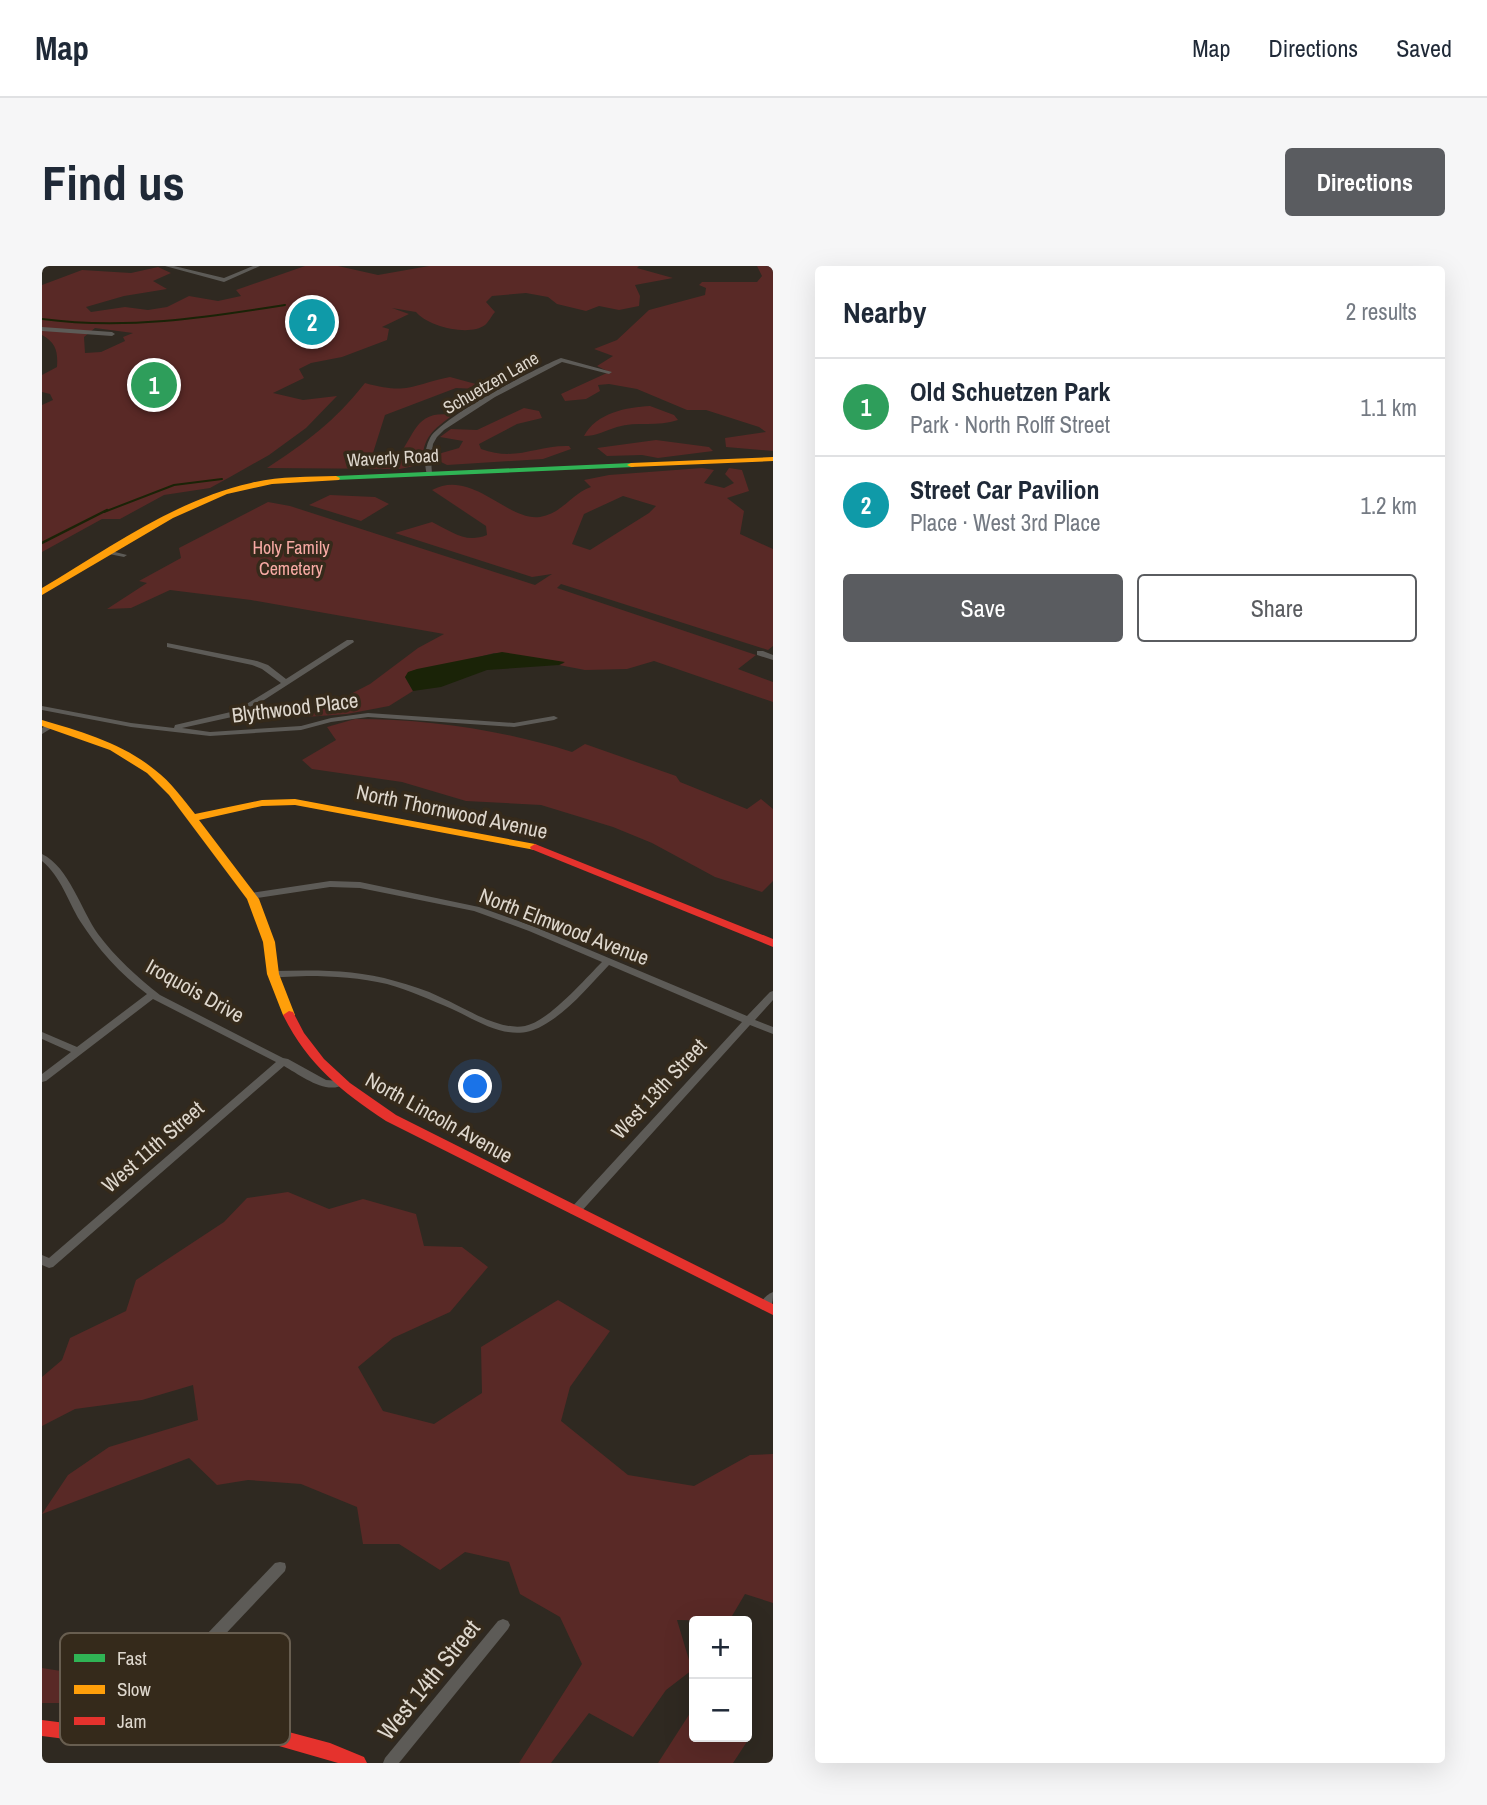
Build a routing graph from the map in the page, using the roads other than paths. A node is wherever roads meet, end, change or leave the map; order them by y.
1 (168, 266) edge
2 (257, 266) edge
3 (42, 329) edge
4 (112, 334) dead end
5 (609, 372) dead end
6 (773, 459) edge
7 (429, 474) junction
8 (42, 592) edge
9 (351, 642) dead end
10 (170, 645) dead end
11 (760, 653) dead end
12 (773, 657) edge
13 (286, 683) junction
14 (42, 708) edge
15 (554, 718) dead end
16 (45, 727) edge
17 (163, 729) junction
18 (192, 818) junction
19 (42, 857) edge
20 (251, 896) junction
21 (773, 943) edge
22 (608, 961) junction
23 (273, 974) junction
24 (153, 994) junction
25 (773, 994) edge
26 (751, 1021) junction
27 (773, 1031) edge
28 (42, 1035) edge
29 (78, 1051) junction
30 (284, 1061) junction
31 (42, 1079) edge
32 (339, 1084) junction
33 (575, 1211) junction
34 (46, 1262) edge
35 (770, 1304) edge
36 (280, 1567) dead end
37 (503, 1625) dead end
38 (218, 1633) edge
39 (42, 1728) edge
40 (60, 1730) edge
41 (290, 1740) edge
42 (358, 1763) edge
43 (390, 1763) edge

1 - 2 street
3 - 4 street
5 - 7 street, Schuetzen Lane
6 - 7 street, Waverly Road
7 - 8 street, Waverly Road
9 - 13 street
10 - 13 street
11 - 12 street
13 - 17 street
14 - 17 street, Blythwood Place
15 - 17 street, Blythwood Place
16 - 18 street, North Lincoln Avenue
18 - 20 street, North Lincoln Avenue
18 - 21 street, North Thornwood Avenue
19 - 24 street, Iroquois Drive
20 - 22 street, North Elmwood Avenue
20 - 23 street, North Lincoln Avenue
22 - 23 street
22 - 26 street, North Elmwood Avenue
23 - 32 street, North Lincoln Avenue
24 - 29 street
24 - 30 street, Iroquois Drive
25 - 26 street, West 13th Street
26 - 27 street, North Elmwood Avenue
26 - 33 street, West 13th Street
28 - 29 street
29 - 31 street
30 - 32 street, Iroquois Drive
30 - 34 street, West 11th Street
32 - 33 street, North Lincoln Avenue
33 - 35 street, North Lincoln Avenue
36 - 38 street
37 - 43 street, West 14th Street
39 - 40 street
41 - 42 street

